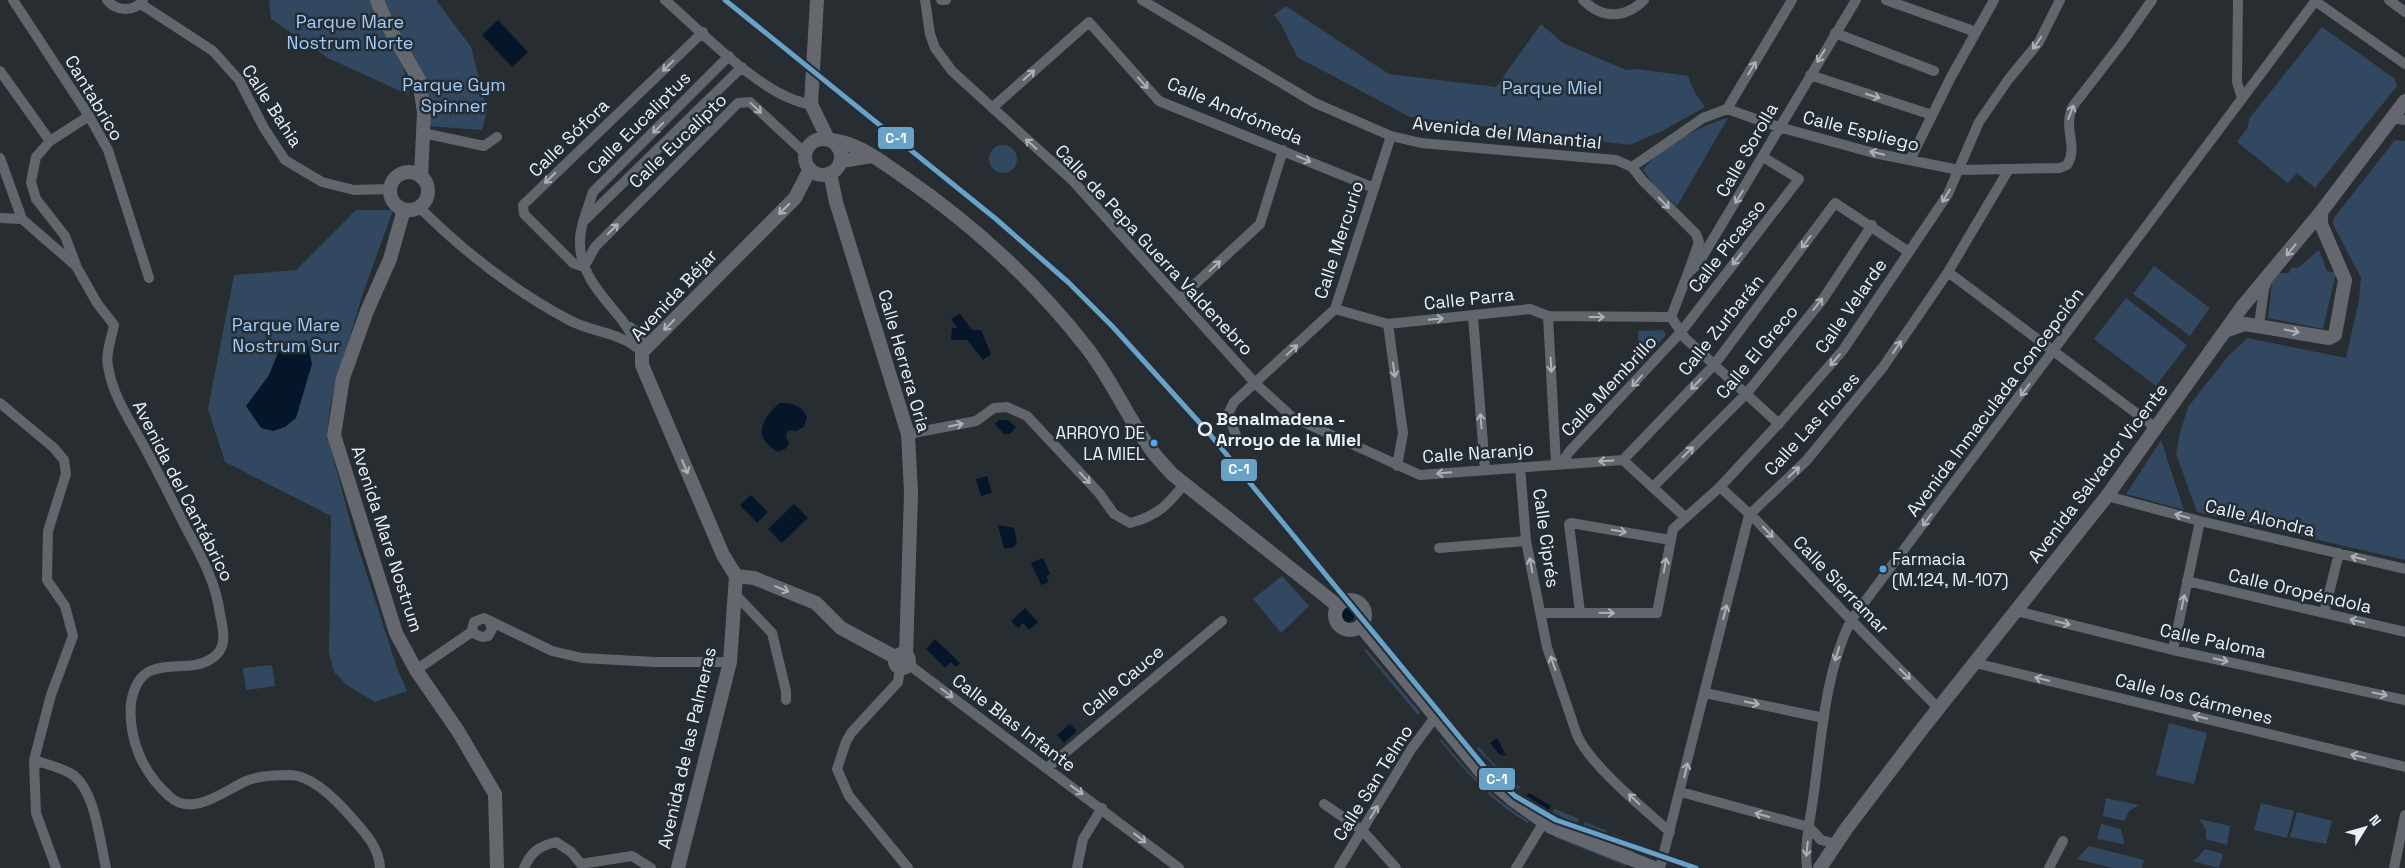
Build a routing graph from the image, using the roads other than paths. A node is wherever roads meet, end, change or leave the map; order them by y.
1 (13, 0) edge
2 (107, 0) edge
3 (377, 0) edge
4 (665, 0) edge
5 (817, 0) edge
6 (925, 0) edge
7 (941, 0) edge
8 (946, 0) edge
9 (1142, 0) edge
10 (1583, 0) edge
11 (1644, 0) edge
12 (1792, 0) edge
13 (1856, 0) edge
14 (1886, 0) edge
15 (1994, 0) edge
16 (2060, 0) edge
17 (2152, 0) edge
18 (2238, 0) edge
19 (2389, 0) edge
20 (2315, 1) edge
21 (142, 2) edge
22 (2405, 12) edge
23 (703, 32) junction
24 (1976, 32) junction
25 (1835, 33) junction
26 (729, 56) junction
27 (2405, 64) edge
28 (742, 67) junction
29 (0, 71) edge
30 (1934, 71) dead end
31 (1810, 75) junction
32 (704, 81) junction
33 (715, 93) junction
34 (2242, 98) junction
35 (2405, 101) edge
36 (813, 107) junction
37 (992, 108) junction
38 (1727, 110) junction
39 (1932, 115) junction
40 (89, 116) junction
41 (2398, 119) edge
42 (1778, 127) junction
43 (423, 133) junction
44 (1391, 136) junction
45 (497, 137) dead end
46 (829, 140) junction
47 (50, 141) junction
48 (814, 141) junction
49 (1283, 150) junction
50 (806, 154) junction
51 (872, 156) junction
52 (1763, 157) junction
53 (0, 158) edge
54 (1910, 160) junction
55 (841, 161) junction
56 (1632, 167) junction
57 (2009, 169) junction
58 (1959, 170) junction
59 (820, 172) junction
60 (611, 175) junction
61 (421, 177) junction
62 (622, 184) junction
63 (1374, 188) junction
64 (391, 189) junction
65 (413, 208) junction
66 (2321, 212) junction
67 (0, 218) edge
68 (22, 219) junction
69 (584, 221) junction
70 (1872, 225) junction
71 (1909, 252) junction
72 (76, 266) junction
73 (584, 267) junction
74 (1948, 272) junction
75 (1688, 274) junction
76 (2270, 276) junction
77 (149, 278) dead end
78 (1179, 299) junction
79 (1335, 309) junction
80 (1473, 316) junction
81 (1548, 316) junction
82 (1671, 317) junction
83 (1388, 324) junction
84 (2260, 325) junction
85 (2228, 330) junction
86 (1681, 332) junction
87 (647, 348) junction
88 (2054, 351) junction
89 (1714, 365) junction
90 (1256, 384) junction
91 (1747, 393) junction
92 (0, 403) edge
93 (1779, 424) junction
94 (2156, 428) junction
95 (908, 434) junction
96 (1237, 438) dead end
97 (1624, 460) junction
98 (1559, 464) junction
99 (1397, 466) junction
100 (1520, 467) junction
101 (1485, 470) junction
102 (1184, 484) junction
103 (1653, 487) junction
104 (1720, 487) junction
105 (2107, 496) junction
106 (1749, 515) junction
107 (1684, 517) junction
108 (2200, 521) junction
109 (1526, 540) junction
110 (1670, 540) junction
111 (1439, 548) dead end
112 (2340, 553) junction
113 (2405, 569) edge
114 (736, 576) junction
115 (2187, 581) junction
116 (734, 592) junction
117 (1338, 606) junction
118 (2016, 611) junction
119 (1580, 612) junction
120 (1540, 613) junction
121 (2324, 613) junction
122 (1222, 620) dead end
123 (1851, 620) junction
124 (489, 621) junction
125 (1361, 626) junction
126 (506, 627) junction
127 (473, 631) junction
128 (2405, 632) edge
129 (490, 633) junction
130 (2173, 650) junction
131 (902, 661) junction
132 (730, 662) junction
133 (1975, 662) junction
134 (416, 670) junction
135 (1705, 693) junction
136 (786, 700) dead end
137 (2405, 700) edge
138 (1938, 708) junction
139 (1436, 716) junction
140 (1824, 718) junction
141 (34, 760) junction
142 (2405, 767) edge
143 (1047, 768) junction
144 (1681, 792) junction
145 (1324, 804) dead end
146 (1102, 808) junction
147 (2405, 815) edge
148 (1544, 822) junction
149 (1809, 828) junction
150 (1363, 831) junction
151 (1670, 832) junction
152 (2063, 841) dead end
153 (1836, 844) junction
154 (582, 867) edge
155 (56, 868) edge
156 (106, 868) edge
157 (380, 868) edge
158 (496, 868) edge
159 (524, 868) edge
160 (651, 868) edge
161 (678, 868) edge
162 (908, 868) edge
163 (1077, 868) edge
164 (1179, 868) edge
165 (1339, 868) edge
166 (1396, 868) edge
167 (1516, 868) edge
168 (1654, 868) edge
169 (1660, 868) edge
170 (1806, 868) edge
171 (1820, 868) edge
172 (2049, 868) edge
173 (2394, 868) edge

1 - 40 street, Cantabrico
2 - 21 street
3 - 43 street
4 - 23 street
5 - 36 street
6 - 37 street, Calle de Pepa Guerra Valdenebro
7 - 8 street
9 - 44 street, Avenida del Manantial
10 - 11 street
38 -> 12 street
13 - 25 street, Calle Sorolla
14 - 24 street
15 - 24 street
16 -> 58 street, Calle Velarde
57 -> 17 street, Calle Espliego
18 - 34 street
19 - 22 street
20 - 27 street
20 - 34 street, Avenida Inmaculada Concepción
21 - 64 street, Calle Bahia
23 - 26 street
23 -> 73 street, Calle Sófora
24 - 39 street
25 - 30 street
25 -> 31 street, Calle Sorolla
26 - 28 street
26 - 32 street, Calle Eucaliptus
28 - 33 street, Calle Eucalipto
28 - 36 street
29 - 47 street
31 -> 39 street
31 - 42 street, Calle Sorolla
32 - 33 street
32 -> 60 street, Calle Eucaliptus
33 - 62 street, Calle Eucalipto
34 - 88 street, Avenida Inmaculada Concepción
35 - 41 street, Avenida Salvador Vicente
36 - 46 street
36 - 48 street
37 -> 49 street, Calle Andrómeda
78 -> 37 street, Calle de Pepa Guerra Valdenebro
38 - 42 street, Calle Espliego
38 - 56 street
39 - 54 street
40 - 47 street, Avenida del Cantábrico
40 - 77 street, Cantabrico
41 - 66 street, Avenida Salvador Vicente
42 - 52 street, Calle Sorolla
54 -> 42 street, Calle Espliego
43 - 45 street
43 - 61 street
44 - 56 street, Avenida del Manantial
44 - 63 street, Calle Mercurio
46 - 48 street
46 - 51 street
46 - 55 street
47 - 72 street, Avenida del Cantábrico
48 - 50 street
49 -> 63 street, Calle Andrómeda
78 -> 49 street
50 - 59 street
73 -> 50 street, Calle Eucalipto
51 - 55 street
51 - 102 street
52 -> 75 street, Calle Sorolla
52 -> 86 street, Calle Picasso
53 - 68 street, Avenida del Cantábrico
54 - 58 street, Calle Espliego
55 - 59 street
56 -> 75 street
57 - 58 street, Calle Espliego
57 - 74 street, Calle Las Flores
58 -> 71 street, Calle Velarde
59 -> 87 street, Avenida Béjar
59 - 95 street, Calle Herrera Oria
60 - 62 street
60 - 69 street, Calle Eucaliptus
61 - 64 street
61 - 65 street
62 - 69 street, Calle Eucalipto
63 - 79 street, Calle Mercurio
64 - 65 street
65 - 87 street
65 - 134 street, Avenida Mare Nostrum
66 -> 76 street, Avenida Salvador Vicente
84 -> 66 street
67 - 68 street
68 - 72 street, Avenida del Cantábrico
69 - 73 street
70 - 71 street
70 -> 89 street, Calle Zurbarán
91 -> 70 street, Calle El Greco
71 -> 93 street, Calle Velarde
72 - 157 street, Avenida del Cantábrico
73 - 87 street
74 - 88 street
106 -> 74 street, Calle Las Flores
75 - 82 street, Calle Sorolla
76 - 84 street
76 - 85 street, Avenida Salvador Vicente
78 - 90 street, Calle de Pepa Guerra Valdenebro
79 - 83 street
90 -> 79 street, Calle Mercurio
80 - 81 street, Calle Parra
83 -> 80 street, Calle Parra
101 -> 80 street
81 -> 82 street, Calle Parra
81 -> 98 street
82 - 86 street
83 -> 99 street
84 - 85 street
85 - 94 street, Avenida Salvador Vicente
86 - 89 street
86 -> 98 street, Calle Membrillo
87 -> 114 street, Avenida Béjar
88 - 94 street
88 -> 123 street, Avenida Inmaculada Concepción
89 - 91 street
89 -> 97 street, Calle Zurbarán
90 - 96 street, Calle Mercurio
90 - 99 street, Calle de Pepa Guerra Valdenebro
91 - 93 street
103 -> 91 street, Calle El Greco
92 - 141 street
93 - 104 street, Calle Velarde
94 - 105 street, Avenida Salvador Vicente
95 -> 102 street
95 - 131 street, Calle Herrera Oria
97 -> 98 street, Calle Naranjo
97 - 103 street
98 - 100 street, Calle Naranjo
101 -> 99 street, Calle Naranjo
100 - 101 street, Calle Naranjo
100 - 109 street, Calle Ciprés
102 - 117 street
103 - 107 street
104 - 106 street, Calle Sierramar
104 - 107 street, Calle Velarde
108 -> 105 street, Calle Alondra
105 - 118 street, Avenida Salvador Vicente
106 -> 123 street, Calle Sierramar
135 -> 106 street
107 - 110 street, Calle Velarde
108 - 112 street, Calle Alondra
108 - 115 street
109 - 111 street
120 -> 109 street, Calle Ciprés
119 -> 110 street, Calle Velarde
119 -> 110 street
113 -> 112 street, Calle Alondra
112 - 121 street
114 - 116 street, Avenida de las Palmeras
114 -> 131 street
115 - 121 street, Calle Oropéndola
130 -> 115 street
116 - 132 street, Avenida de las Palmeras
116 - 136 street
117 - 125 street
117 - 125 street
118 -> 130 street, Calle Paloma
118 - 133 street, Avenida Salvador Vicente
119 - 120 street
151 -> 120 street, Calle Ciprés
128 -> 121 street, Calle Oropéndola
122 - 143 street, Calle Cauce
123 -> 138 street, Calle Sierramar
123 -> 140 street, Avenida Inmaculada Concepción
124 - 126 street
124 - 127 street
124 - 129 street
125 - 139 street
126 - 129 street
126 - 132 street
127 - 129 street
127 - 134 street
130 -> 137 street, Calle Paloma
131 -> 143 street, Calle Blas Infante
131 - 162 street
132 - 161 street, Avenida de las Palmeras
133 - 138 street, Avenida Salvador Vicente
142 -> 133 street, Calle los Cármenes
134 - 158 street, Avenida Mare Nostrum
135 -> 140 street
144 -> 135 street
138 - 153 street, Avenida Salvador Vicente
139 - 148 street
150 -> 139 street, Calle San Telmo
140 - 149 street, Avenida Inmaculada Concepción
141 - 155 street
141 - 156 street
143 -> 146 street, Calle Blas Infante
149 -> 144 street
144 - 151 street
145 - 150 street
146 - 163 street
146 -> 164 street, Calle Blas Infante
147 - 173 street
148 - 167 street
148 - 168 street
149 - 153 street
149 -> 170 street, Avenida Inmaculada Concepción
150 - 165 street, Calle San Telmo
150 - 166 street
151 - 169 street
152 - 172 street
153 - 171 street, Avenida Salvador Vicente
154 - 159 street
154 - 160 street

